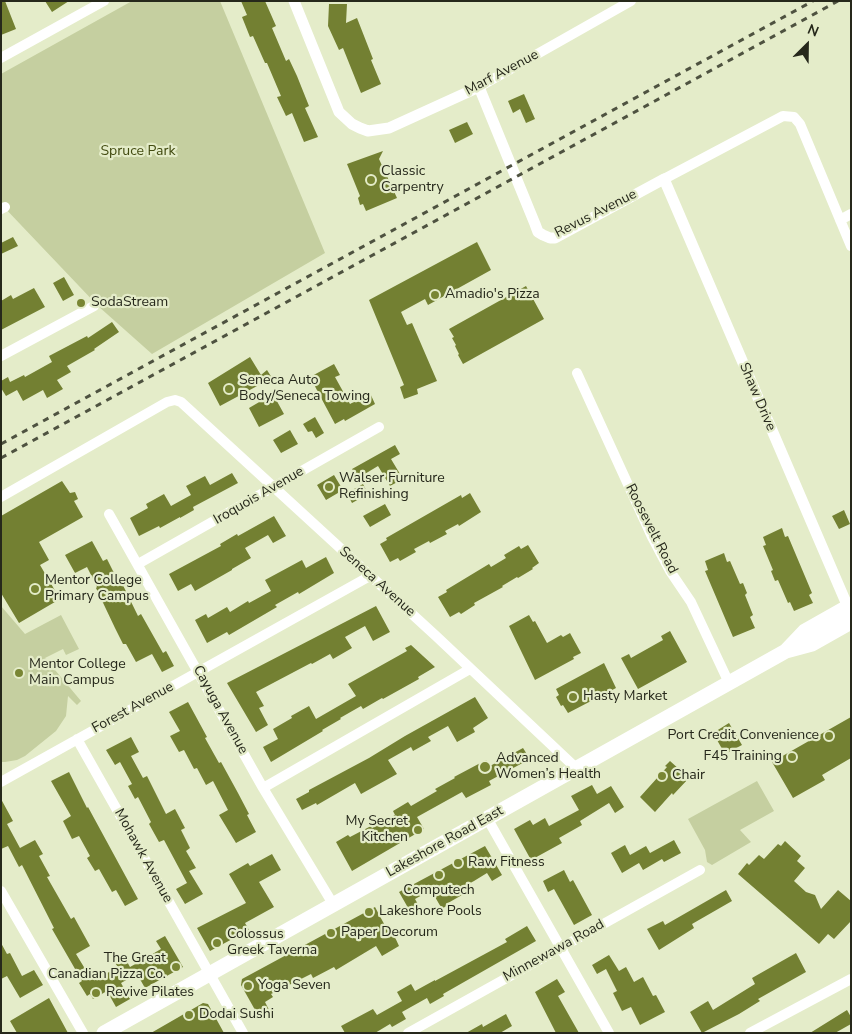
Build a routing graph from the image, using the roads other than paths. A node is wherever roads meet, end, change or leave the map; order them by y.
1 (294, 1) edge
2 (630, 1) edge
3 (100, 2) edge
4 (1, 58) edge
5 (479, 87) junction
6 (664, 179) junction
7 (851, 214) edge
8 (840, 220) junction
9 (851, 246) edge
10 (94, 306) dead end
11 (1, 356) edge
12 (577, 373) dead end
13 (379, 427) dead end
14 (275, 488) junction
15 (1, 497) edge
16 (109, 514) dead end
17 (138, 564) junction
18 (370, 576) junction
19 (850, 612) edge
20 (470, 669) junction
21 (199, 671) junction
22 (729, 682) junction
23 (77, 739) junction
24 (576, 768) junction
25 (1, 782) edge
26 (263, 788) junction
27 (487, 818) junction
28 (700, 870) dead end
29 (1, 891) edge
30 (333, 904) junction
31 (561, 947) junction
32 (209, 974) junction
33 (851, 979) edge
34 (83, 1033) edge
35 (104, 1033) edge
36 (243, 1033) edge
37 (408, 1033) edge
38 (609, 1033) edge
39 (750, 1033) edge

1 - 5 street, Marf Avenue
2 - 5 street, Marf Avenue
3 - 4 street
5 - 6 street, Revus Avenue
6 - 8 street, Revus Avenue
6 - 19 street, Shaw Drive
7 - 8 street
8 - 9 street
10 - 11 street
12 - 22 street, Roosevelt Road
13 - 14 street, Iroquois Avenue
14 - 15 street, Seneca Avenue
14 - 17 street, Iroquois Avenue
14 - 18 street, Seneca Avenue
16 - 17 street, Cayuga Avenue
17 - 21 street, Cayuga Avenue
18 - 20 street, Seneca Avenue
18 - 21 street, Forest Avenue
19 - 22 main road, Lakeshore Road East
20 - 24 street, Seneca Avenue
20 - 26 street
21 - 23 street, Forest Avenue
21 - 26 street, Cayuga Avenue
22 - 24 main road, Lakeshore Road East
23 - 25 street, Forest Avenue
23 - 32 street, Mohawk Avenue
24 - 27 main road, Lakeshore Road East
26 - 30 street, Cayuga Avenue
27 - 30 main road, Lakeshore Road East
27 - 31 street
28 - 31 street, Minnewawa Road
29 - 34 street
30 - 32 main road, Lakeshore Road East
31 - 37 street, Minnewawa Road
31 - 38 street
32 - 35 main road, Lakeshore Road East
32 - 36 street, Mohawk Avenue
33 - 39 street

